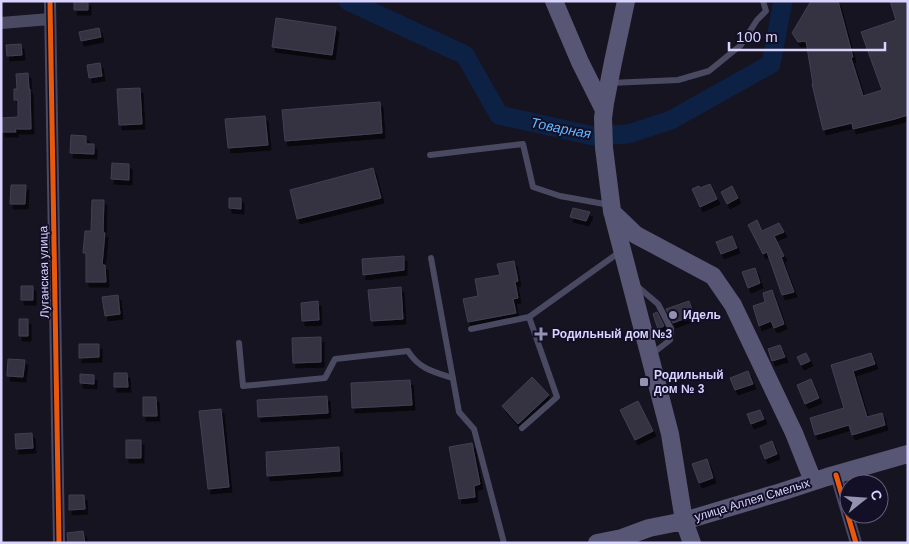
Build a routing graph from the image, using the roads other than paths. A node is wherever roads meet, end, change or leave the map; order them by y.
1 (50, 1) edge
2 (554, 1) edge
3 (626, 1) edge
4 (763, 1) edge
5 (50, 19) junction
6 (1, 23) edge
7 (580, 62) junction
8 (613, 62) junction
9 (609, 82) junction
10 (604, 114) junction
11 (430, 155) dead end
12 (612, 208) junction
13 (636, 235) junction
14 (622, 250) junction
15 (431, 258) dead end
16 (630, 281) junction
17 (529, 317) junction
18 (471, 329) dead end
19 (240, 343) dead end
20 (650, 356) junction
21 (453, 378) junction
22 (522, 428) dead end
23 (908, 454) edge
24 (836, 474) junction
25 (813, 481) junction
26 (684, 521) junction
27 (59, 543) edge
28 (504, 543) edge
29 (597, 543) edge
30 (692, 543) edge
31 (856, 543) edge

1 - 5 street, Луганская улица
2 - 7 main road
3 - 8 main road
4 - 9 lane
5 - 6 street
5 - 27 street, Луганская улица
7 - 8 main road
7 - 10 main road
8 - 9 main road
9 - 10 main road
10 - 12 main road
11 - 12 lane
12 - 13 main road
12 - 14 main road
13 - 14 main road
13 - 25 main road
14 - 16 main road
14 - 17 lane
15 - 21 lane
16 - 20 main road
16 - 20 lane
17 - 18 lane
17 - 22 lane
19 - 21 lane
20 - 26 main road
21 - 28 lane
23 - 24 main road, улица Аллея Смелых
24 - 25 main road, улица Аллея Смелых
24 - 31 street
25 - 26 main road, улица Аллея Смелых
26 - 29 main road, улица Аллея Смелых
26 - 30 main road

